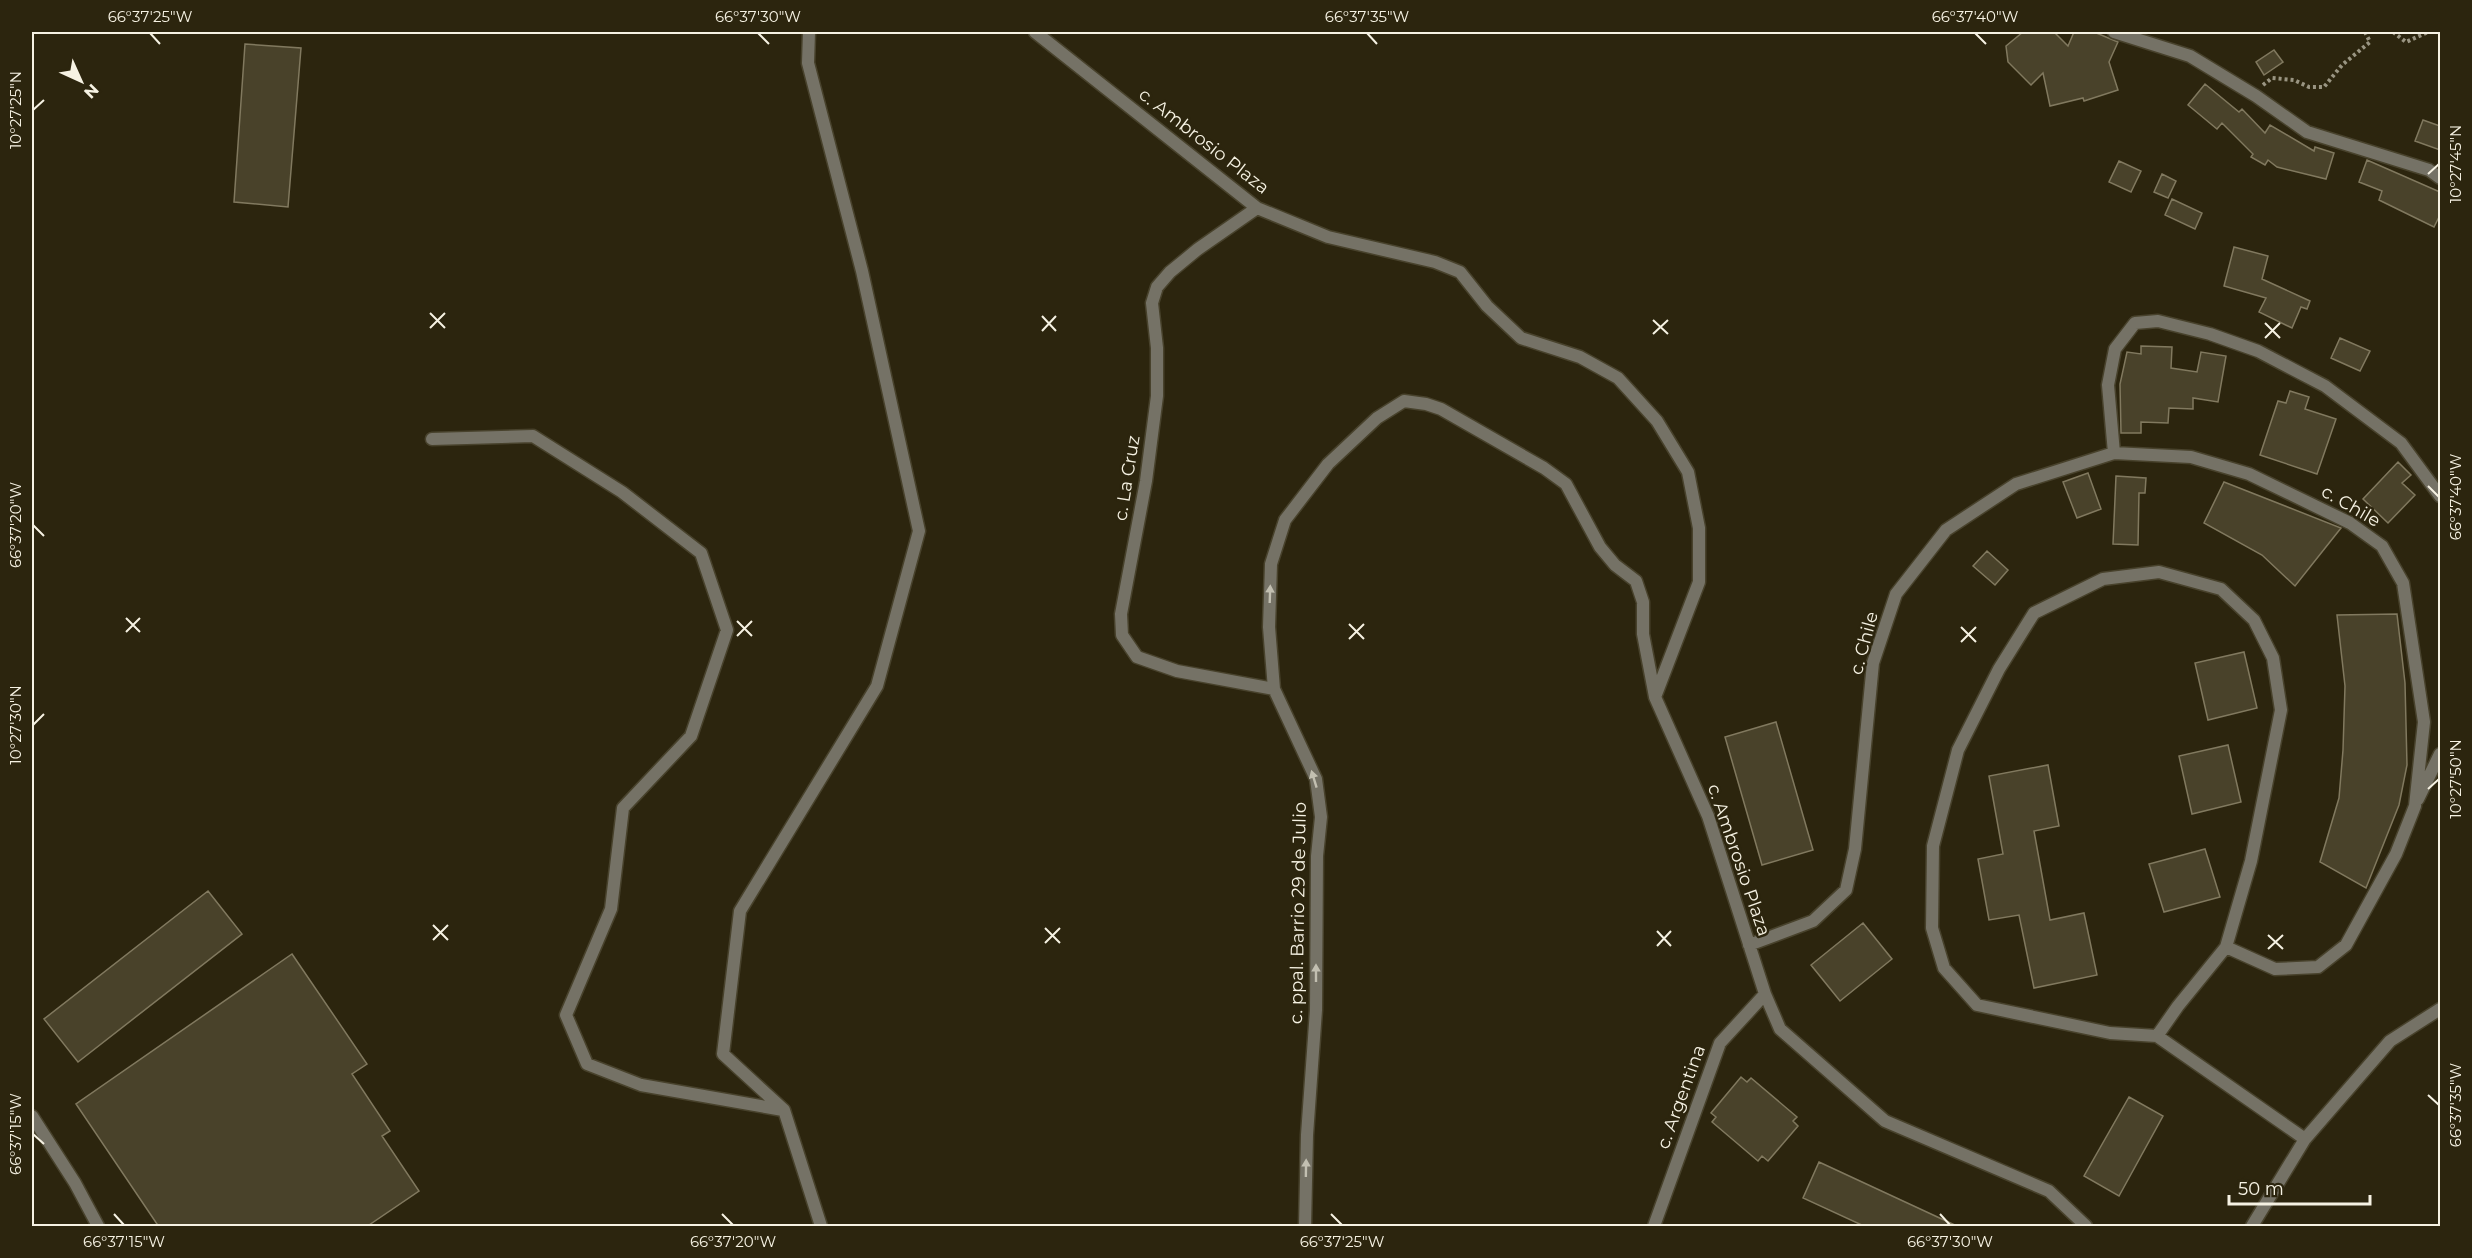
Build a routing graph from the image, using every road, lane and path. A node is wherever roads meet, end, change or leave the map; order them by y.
1 (809, 32) edge
2 (1035, 32) edge
3 (2114, 32) edge
4 (2365, 32) edge
5 (2393, 32) edge
6 (2428, 32) edge
7 (2256, 96) junction
8 (2440, 178) edge
9 (1257, 208) junction
10 (432, 439) dead end
11 (2114, 453) junction
12 (2440, 496) edge
13 (1274, 690) junction
14 (1654, 697) junction
15 (2440, 754) edge
16 (2415, 806) junction
17 (1749, 945) junction
18 (2226, 946) junction
19 (1765, 994) junction
20 (2440, 1009) edge
21 (2157, 1036) junction
22 (784, 1110) junction
23 (32, 1116) edge
24 (2305, 1139) junction
25 (98, 1227) edge
26 (821, 1227) edge
27 (1305, 1227) edge
28 (1654, 1227) edge
29 (2086, 1227) edge
30 (2252, 1227) edge

1 - 22 street
2 - 9 street, c. Ambrosio Plaza
3 - 7 street
4 - 7 path
5 - 6 path
7 - 8 street
9 - 13 street, c. La Cruz
9 - 14 street, c. Ambrosio Plaza
10 - 22 street
11 - 12 street
11 - 16 street, c. Chile
11 - 17 street, c. Chile
13 -> 14 street, c. ppal. Barrio 29 de Julio
27 -> 13 street, c. ppal. Barrio 29 de Julio
14 - 17 street, c. Ambrosio Plaza
15 - 16 street, c. Chile
16 - 18 street, c. Chile
17 - 19 street, c. Ambrosio Plaza
18 - 21 street
18 - 21 street
19 - 28 street, c. Argentina
19 - 29 street, c. Ambrosio Plaza
20 - 24 street
21 - 24 street
22 - 26 street
23 - 25 street
24 - 30 street

